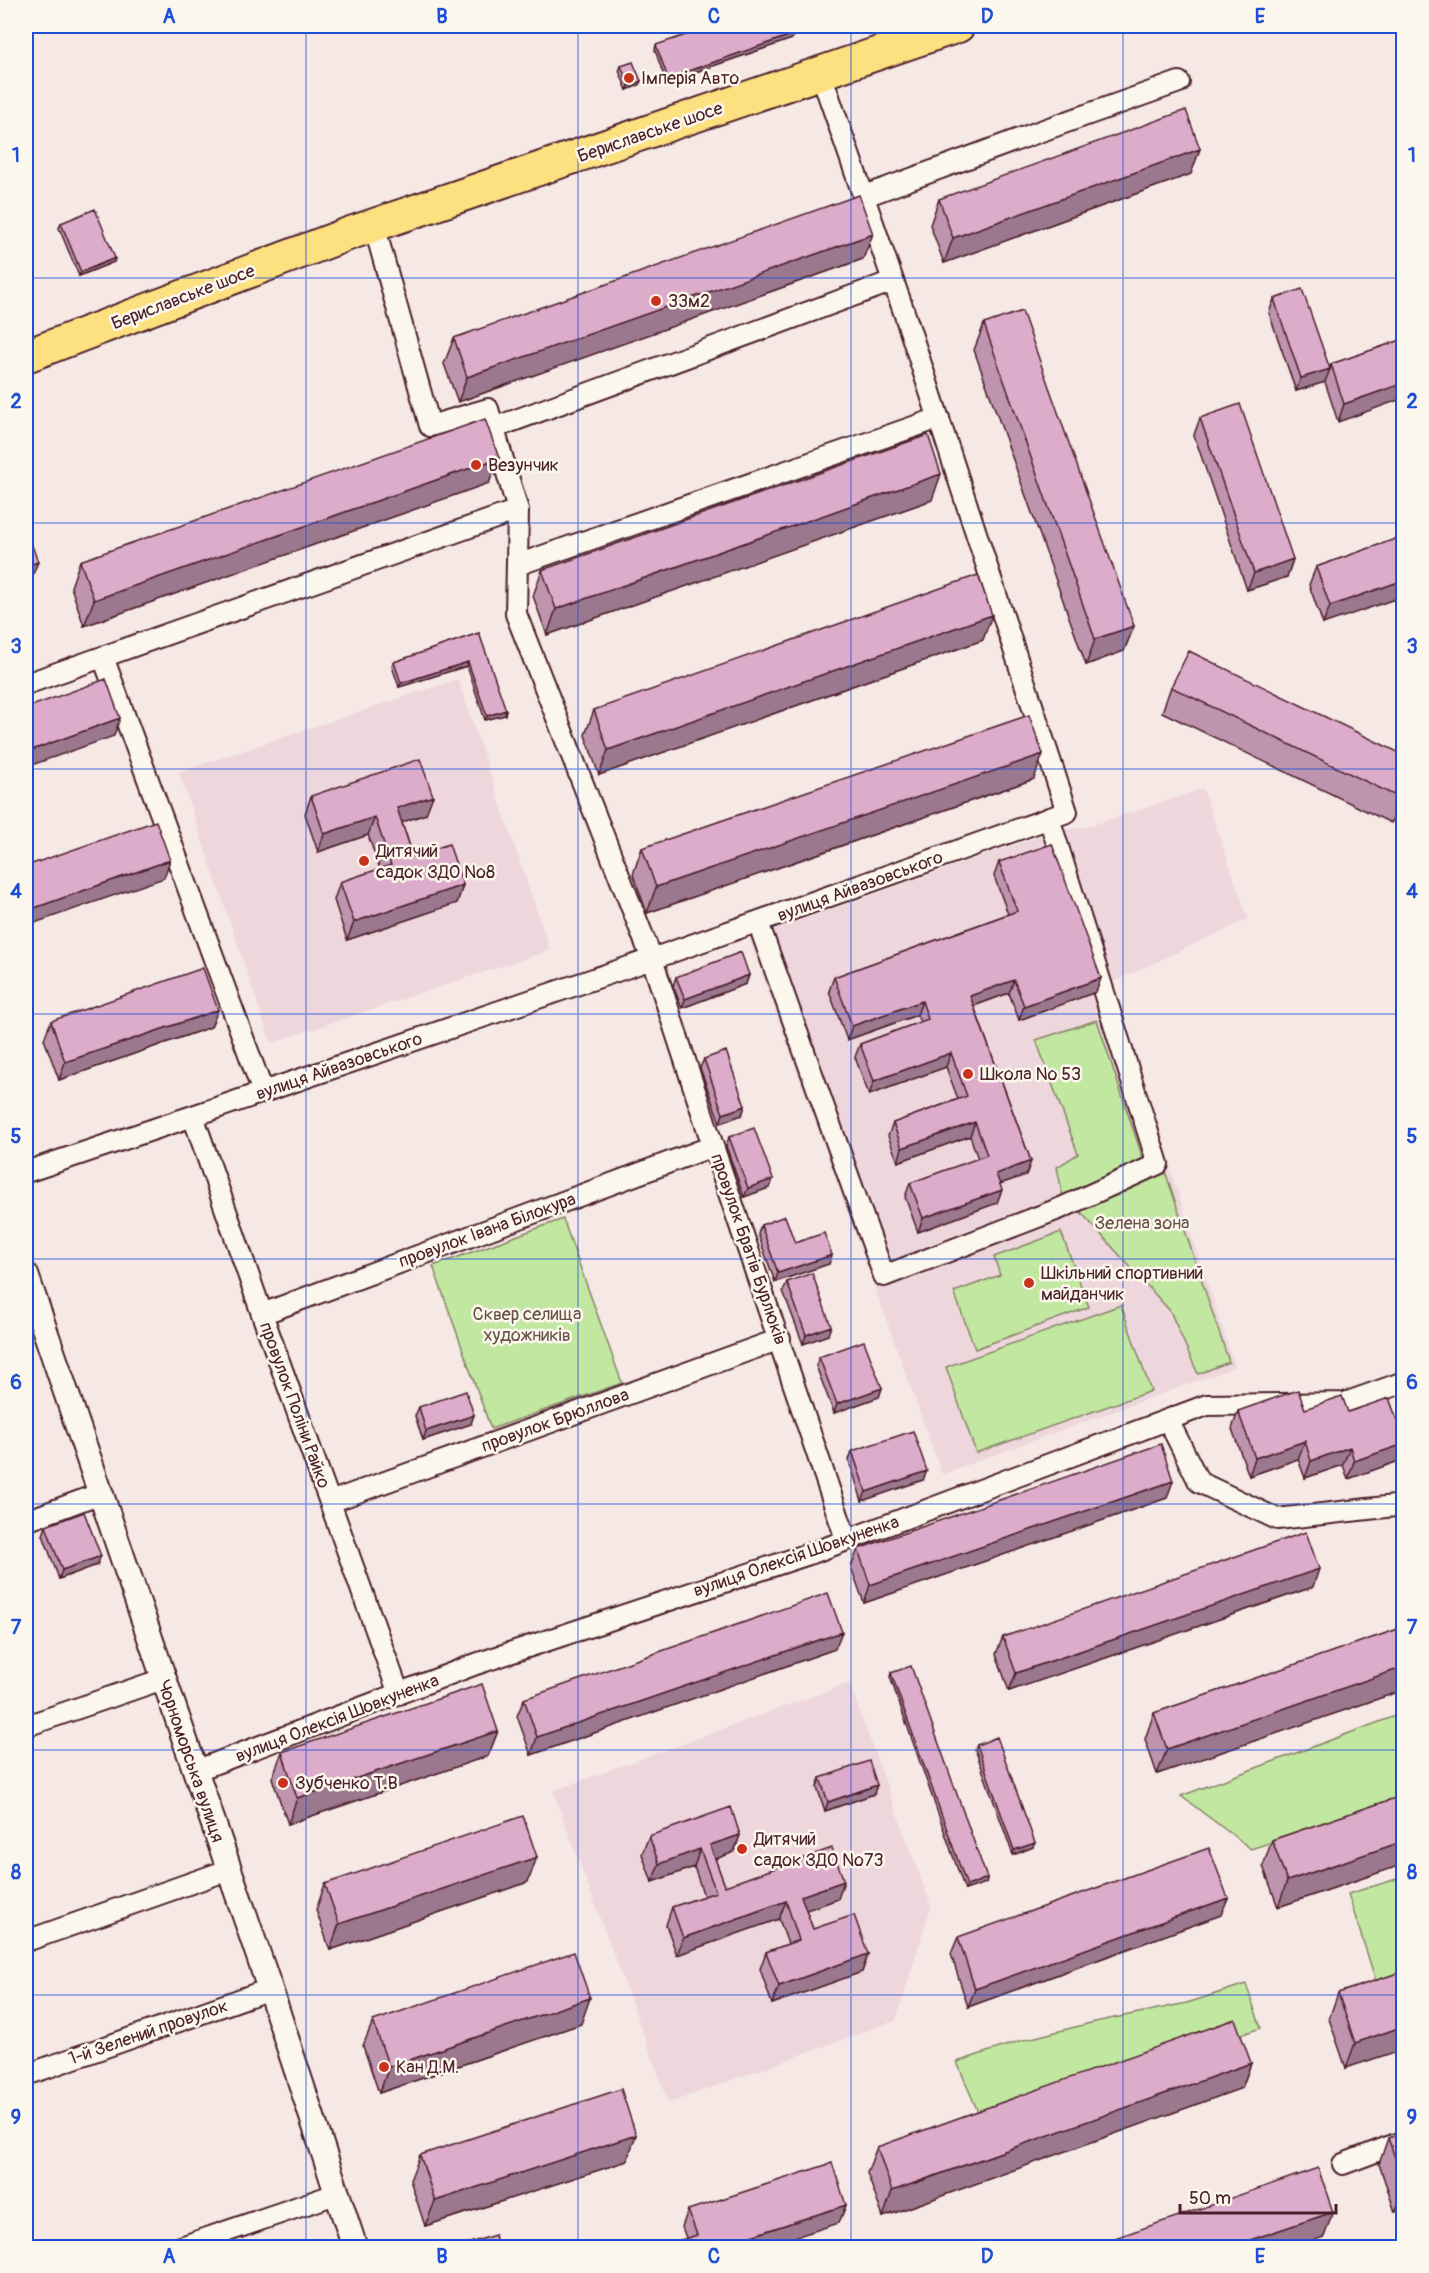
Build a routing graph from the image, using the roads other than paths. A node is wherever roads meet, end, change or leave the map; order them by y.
1 (958, 26) edge
2 (821, 74) junction
3 (1179, 82) dead end
4 (865, 196) junction
5 (374, 225) junction
6 (893, 282) junction
7 (26, 356) edge
8 (939, 418) junction
9 (494, 428) junction
10 (518, 510) junction
11 (517, 566) junction
12 (103, 657) junction
13 (26, 684) edge
14 (1058, 815) junction
15 (758, 922) junction
16 (652, 959) junction
17 (263, 1092) junction
18 (193, 1116) junction
19 (713, 1146) junction
20 (26, 1172) edge
21 (26, 1275) edge
22 (262, 1314) junction
23 (780, 1339) junction
24 (1404, 1382) edge
25 (1168, 1420) junction
26 (100, 1494) junction
27 (330, 1502) junction
28 (1404, 1505) edge
29 (26, 1521) edge
30 (846, 1539) junction
31 (163, 1679) junction
32 (399, 1694) junction
33 (26, 1726) edge
34 (195, 1771) junction
35 (228, 1870) junction
36 (26, 1941) edge
37 (270, 1989) junction
38 (26, 2076) edge
39 (1404, 2141) edge
40 (1343, 2164) dead end
41 (336, 2194) junction
42 (178, 2247) edge
43 (355, 2247) edge

1 - 2 main road, Бериславське шосе
2 - 4 street
2 - 5 main road, Бериславське шосе
3 - 4 street
4 - 6 street
5 - 7 main road, Бериславське шосе
5 - 9 street
6 - 8 street
6 - 9 street
8 - 11 street
8 - 14 street
9 - 10 street
10 - 11 street
10 - 12 street
11 - 16 street
12 - 13 street
12 - 17 street
14 - 15 street, вулиця Айвазовського
14 - 15 street
15 - 16 street, вулиця Айвазовського
16 - 17 street, вулиця Айвазовського
16 - 19 street, провулок Братів Бурлюків
17 - 18 street, вулиця Айвазовського
18 - 20 street, вулиця Айвазовського
18 - 22 street, провулок Поліни Райко
19 - 22 street, провулок Івана Білокура
19 - 23 street, провулок Братів Бурлюків
21 - 26 street, Чорноморська вулиця
22 - 27 street, провулок Поліни Райко
23 - 27 street, провулок Брюллова
23 - 30 street, провулок Братів Бурлюків
24 - 25 street, вулиця Олексія Шовкуненка
25 - 28 street
25 - 30 street, вулиця Олексія Шовкуненка
26 - 29 street
26 - 31 street, Чорноморська вулиця
27 - 32 street, провулок Поліни Райко
30 - 32 street, вулиця Олексія Шовкуненка
31 - 33 street
31 - 34 street, Чорноморська вулиця
32 - 34 street, вулиця Олексія Шовкуненка
34 - 35 street, Чорноморська вулиця
35 - 36 street
35 - 37 street, Чорноморська вулиця
37 - 38 street, 1-й Зелений провулок
37 - 41 street, Чорноморська вулиця
39 - 40 street
41 - 42 street
41 - 43 street, Чорноморська вулиця

